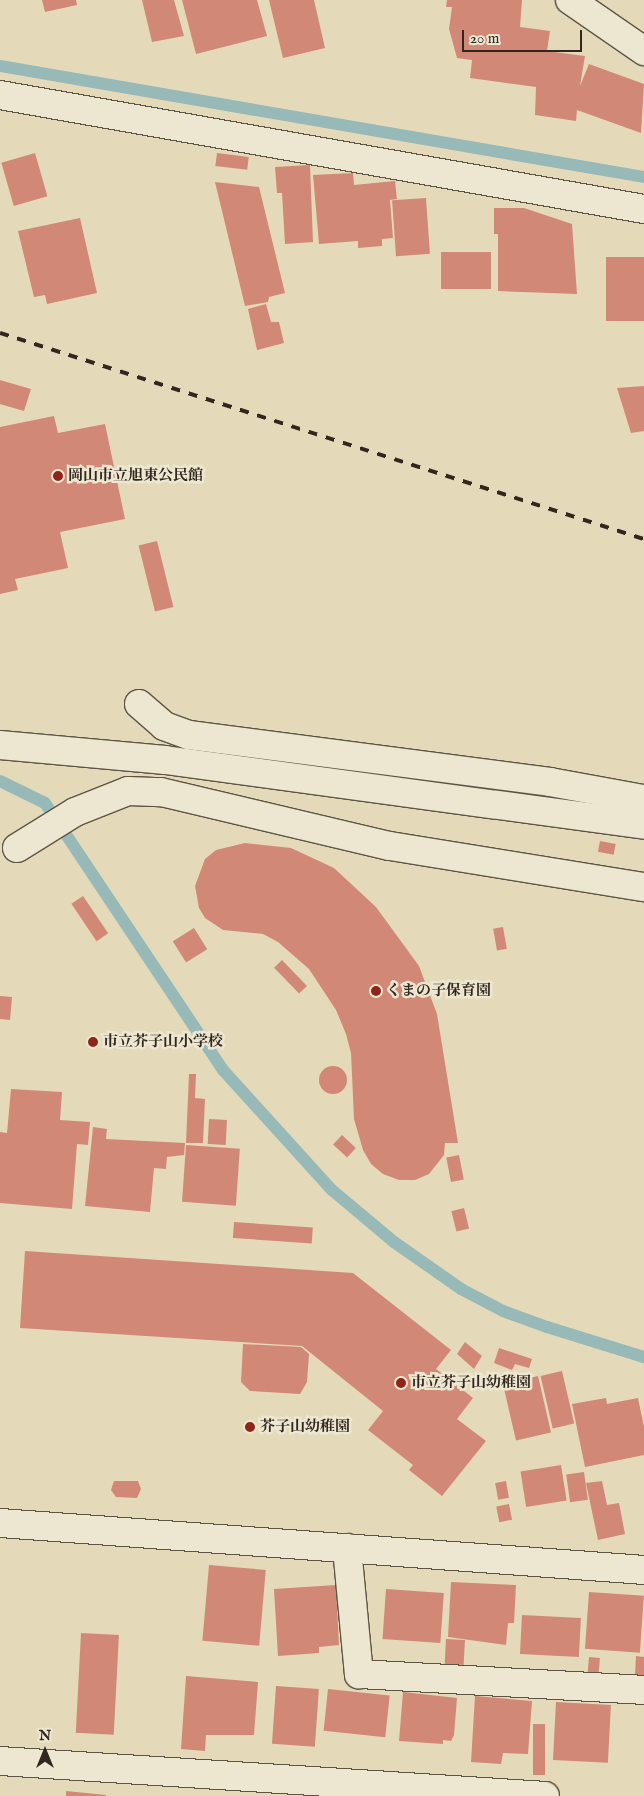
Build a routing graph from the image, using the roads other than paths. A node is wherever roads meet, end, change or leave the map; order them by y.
1 (570, 0) edge
2 (644, 50) edge
3 (0, 95) edge
4 (644, 209) edge
5 (139, 704) dead end
6 (0, 745) edge
7 (644, 799) edge
8 (644, 825) edge
9 (17, 848) dead end
10 (644, 887) edge
11 (0, 1523) edge
12 (347, 1548) junction
13 (644, 1570) edge
14 (644, 1690) edge
15 (0, 1761) edge
16 (545, 1796) edge

1 - 2 street
3 - 4 street
5 - 7 street
6 - 8 street
9 - 10 street
11 - 12 street
12 - 13 street
12 - 14 street
15 - 16 street

